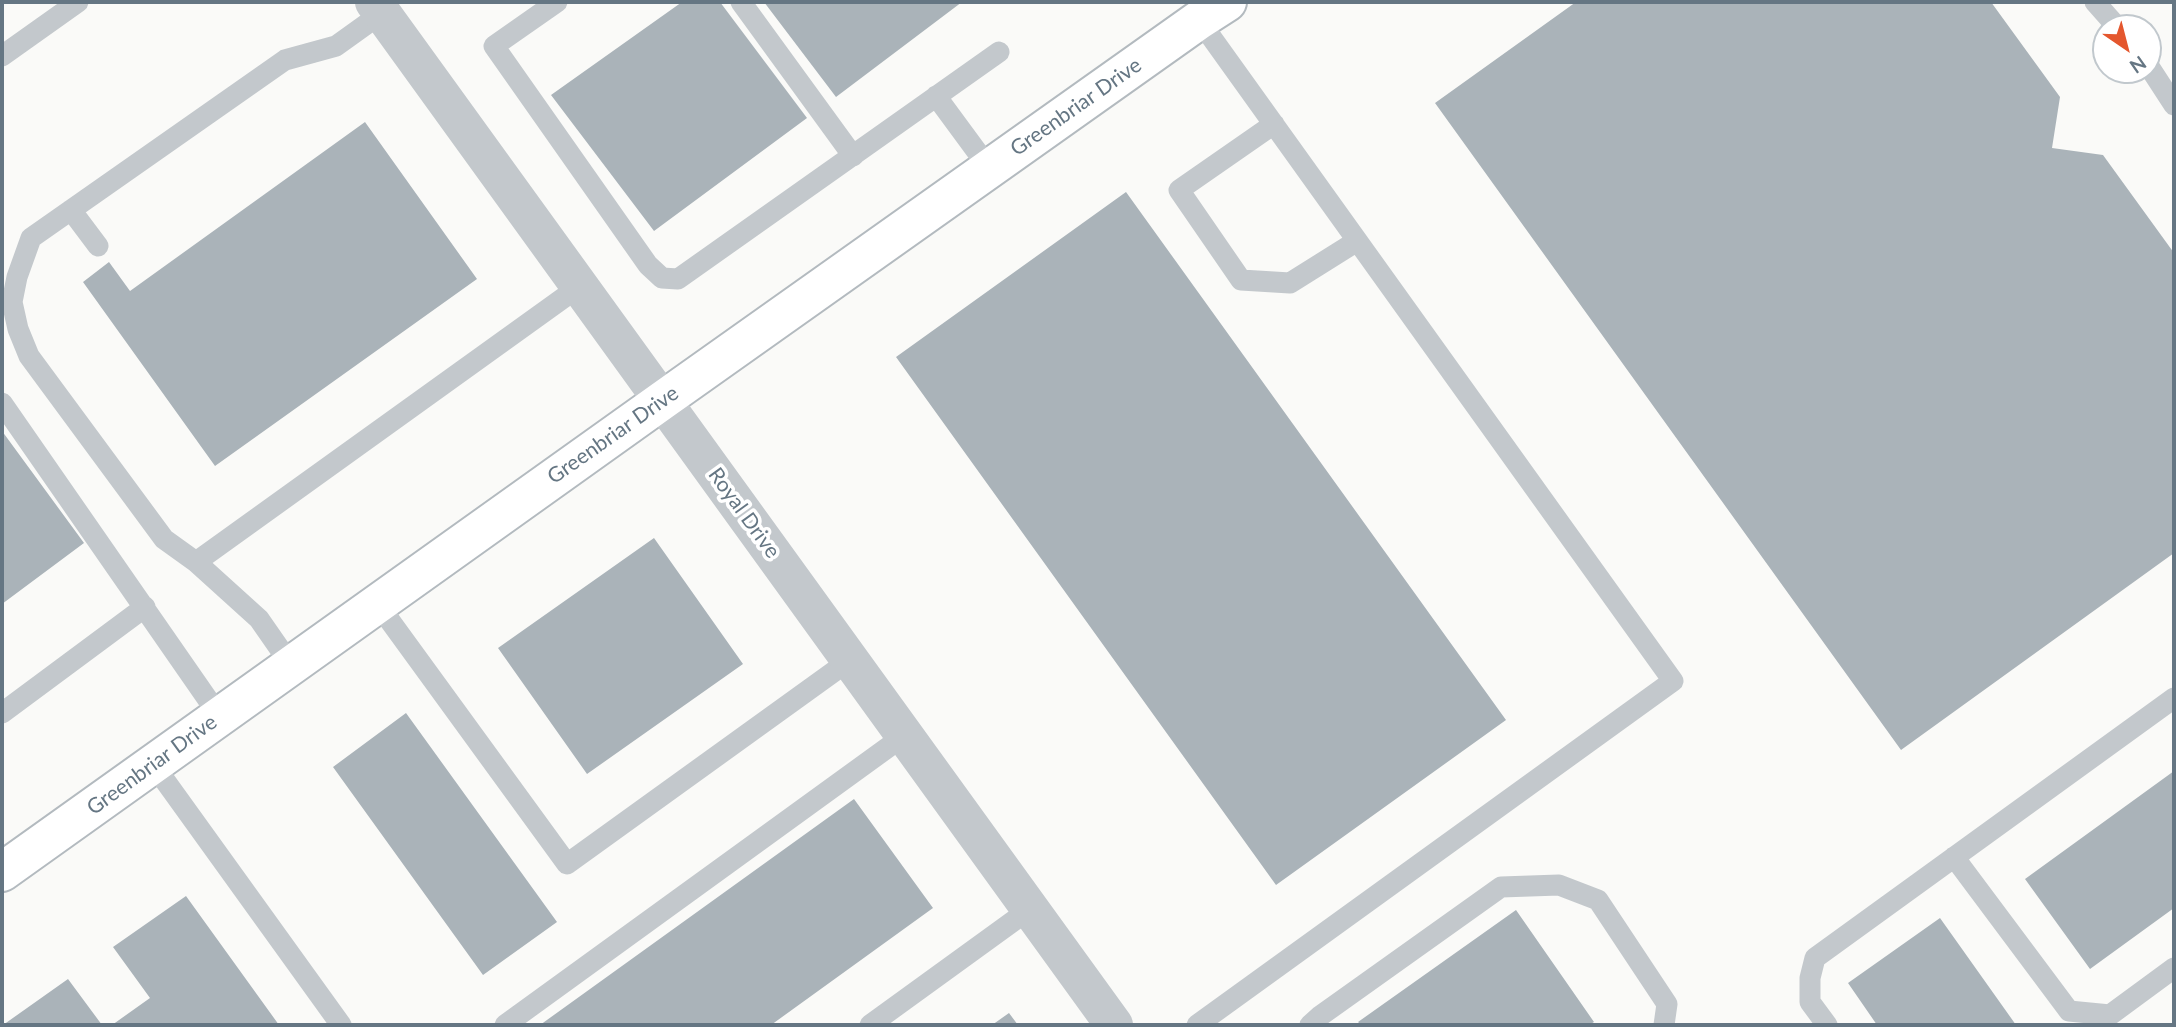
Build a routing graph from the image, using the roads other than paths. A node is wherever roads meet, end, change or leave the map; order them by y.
1 (78, 2) edge
2 (557, 2) edge
3 (741, 2) edge
4 (379, 6) edge
5 (1213, 11) edge
6 (999, 52) dead end
7 (2, 56) edge
8 (2160, 84) edge
9 (936, 96) junction
10 (2174, 105) edge
11 (1274, 124) junction
12 (853, 156) junction
13 (989, 168) junction
14 (71, 210) junction
15 (1357, 241) junction
16 (98, 246) dead end
17 (580, 286) junction
18 (663, 400) junction
19 (2, 403) edge
20 (197, 562) junction
21 (377, 603) junction
22 (145, 607) junction
23 (850, 660) junction
24 (291, 665) junction
25 (2174, 698) edge
26 (2, 713) edge
27 (220, 717) junction
28 (905, 735) junction
29 (153, 764) junction
30 (1954, 857) junction
31 (2, 872) edge
32 (1030, 909) junction
33 (2174, 968) edge
34 (341, 1025) edge
35 (504, 1025) edge
36 (870, 1025) edge
37 (1114, 1025) edge
38 (1197, 1025) edge
39 (1310, 1025) edge
40 (1664, 1025) edge
41 (1827, 1025) edge

1 - 7 lane
2 - 12 lane
3 - 12 lane
4 - 14 lane
4 - 17 street, Royal Drive
5 - 11 lane
5 - 13 street, Greenbriar Drive
6 - 9 lane
8 - 10 lane
9 - 12 lane
9 - 13 lane
11 - 15 lane
11 - 15 lane
13 - 18 street, Greenbriar Drive
14 - 16 lane
14 - 20 lane
15 - 38 lane
17 - 18 street, Royal Drive
17 - 20 lane
18 - 21 street, Greenbriar Drive
18 - 23 street, Royal Drive
19 - 22 lane
20 - 24 lane
21 - 23 lane
21 - 24 street, Greenbriar Drive
22 - 26 lane
22 - 27 lane
23 - 28 street, Royal Drive
24 - 27 street, Greenbriar Drive
25 - 30 lane
27 - 29 street, Greenbriar Drive
28 - 32 street, Royal Drive
28 - 35 lane
29 - 31 street, Greenbriar Drive
29 - 34 lane
30 - 33 lane
30 - 41 lane
32 - 36 lane
32 - 37 street, Royal Drive
39 - 40 lane

